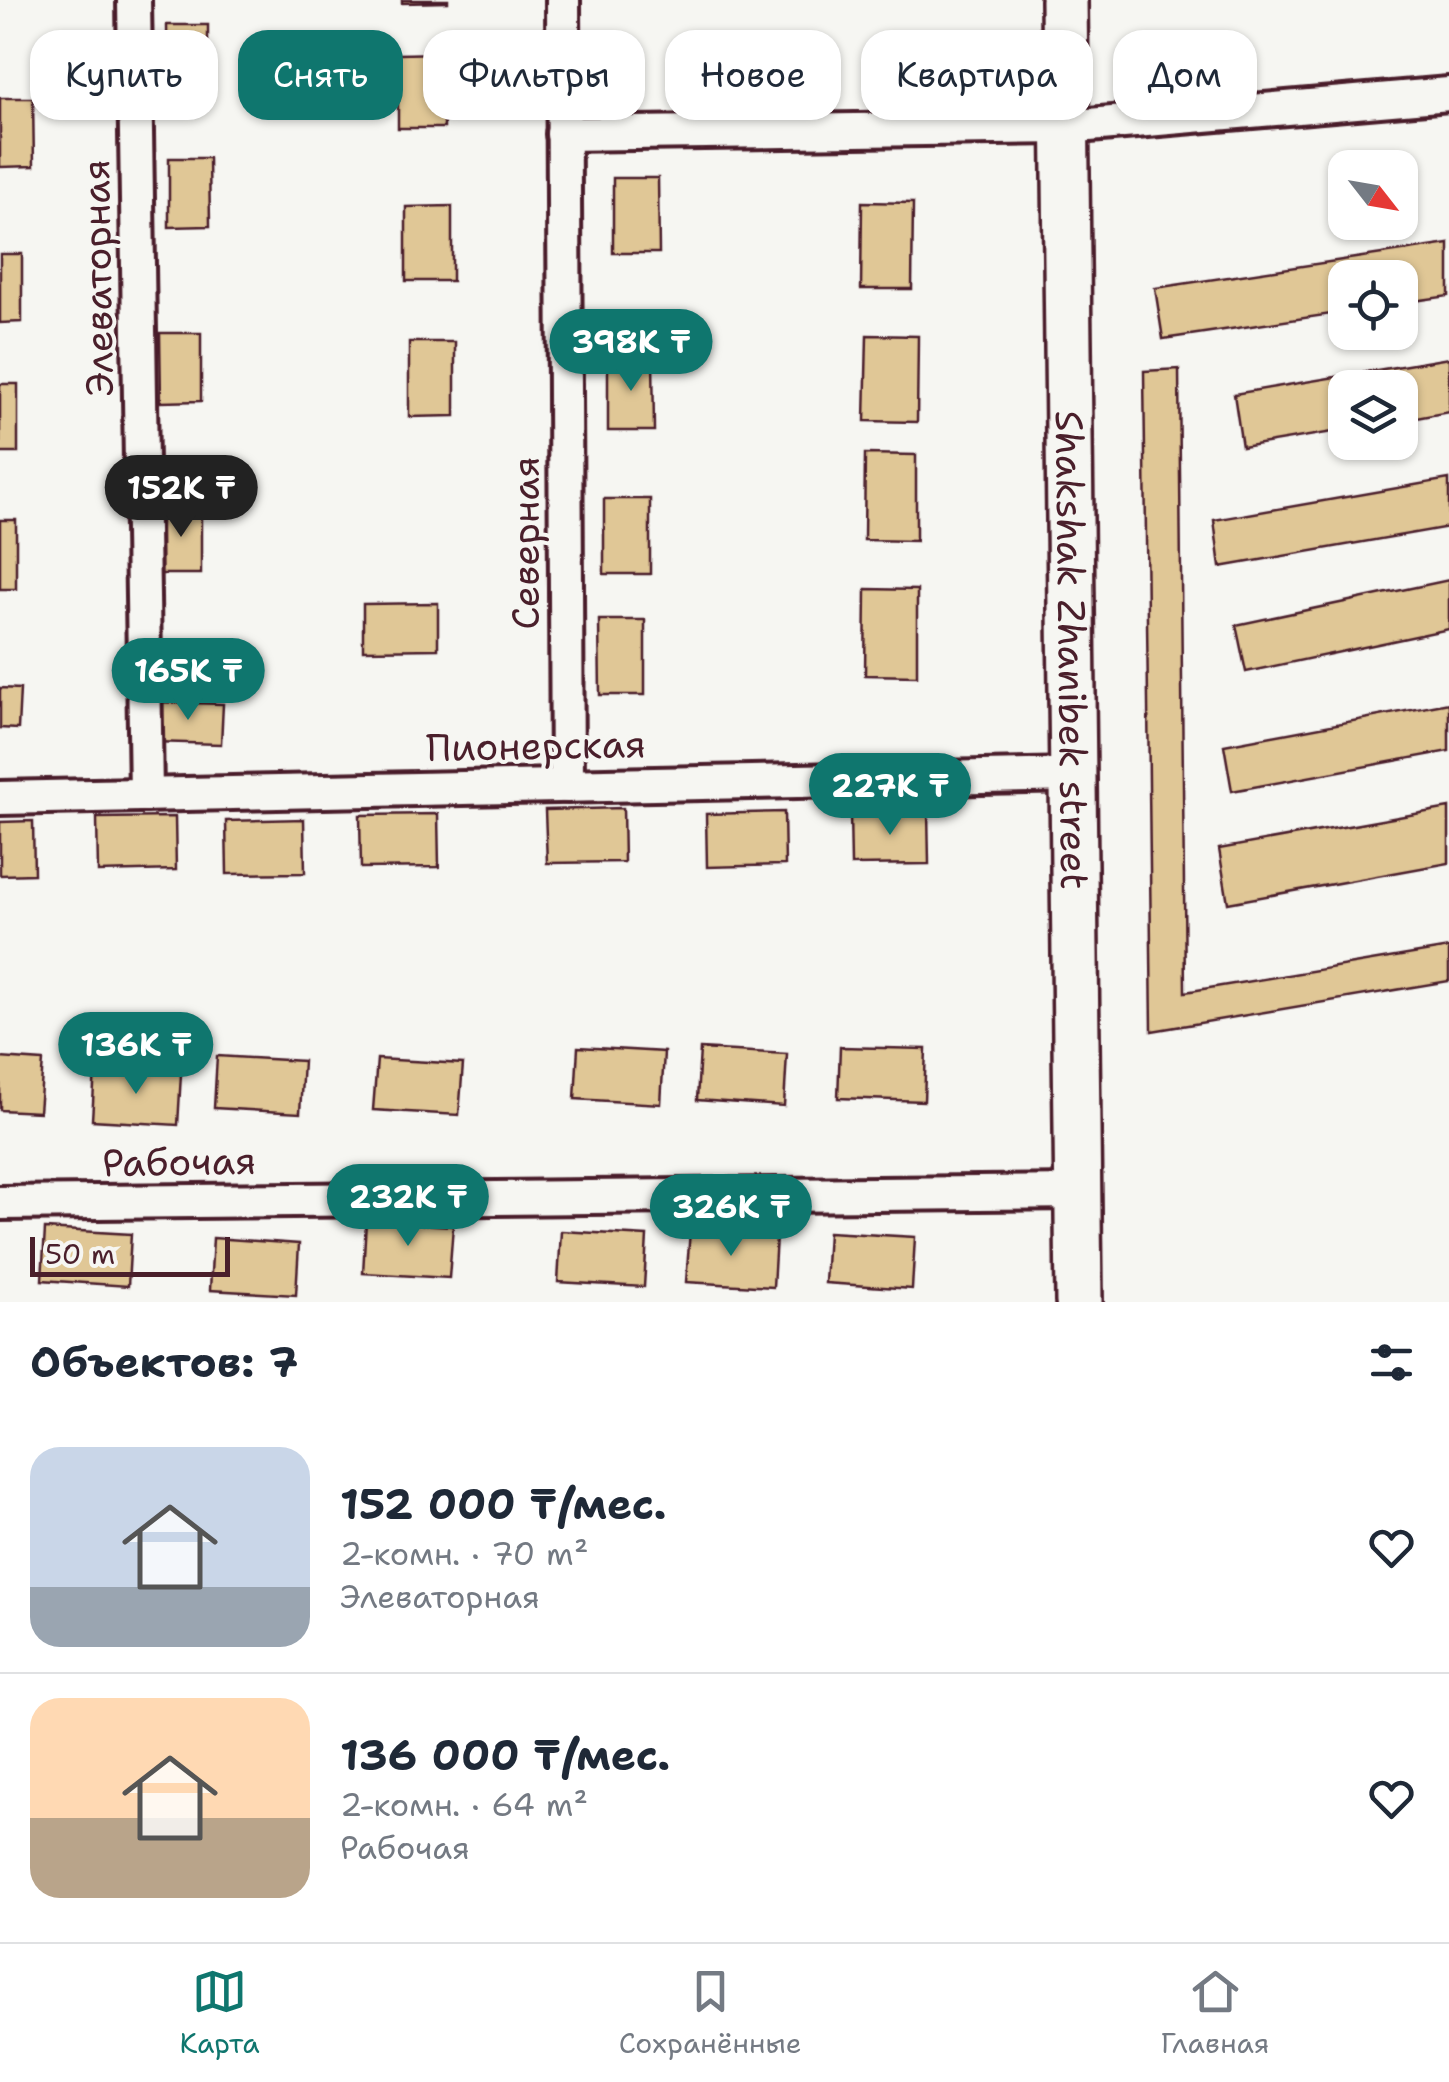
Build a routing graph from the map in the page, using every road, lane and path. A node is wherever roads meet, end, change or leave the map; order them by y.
1 (134, 0) edge
2 (563, 0) edge
3 (1064, 0) edge
4 (1449, 94) edge
5 (1066, 128) junction
6 (564, 134) junction
7 (1073, 775) junction
8 (567, 786) junction
9 (146, 795) junction
10 (0, 798) edge
11 (1078, 1192) junction
12 (0, 1204) edge
13 (1079, 1302) edge

1 - 9 street, Элеваторная
2 - 6 street, Северная
3 - 5 main road, Shakshak Zhanibek street
4 - 5 street
5 - 6 street
5 - 7 main road, Shakshak Zhanibek street
6 - 8 street, Северная
7 - 8 street, Пионерская
7 - 11 main road, Shakshak Zhanibek street
8 - 9 street, Пионерская
9 - 10 street, Пионерская
11 - 12 street, Рабочая
11 - 13 main road, Shakshak Zhanibek street

